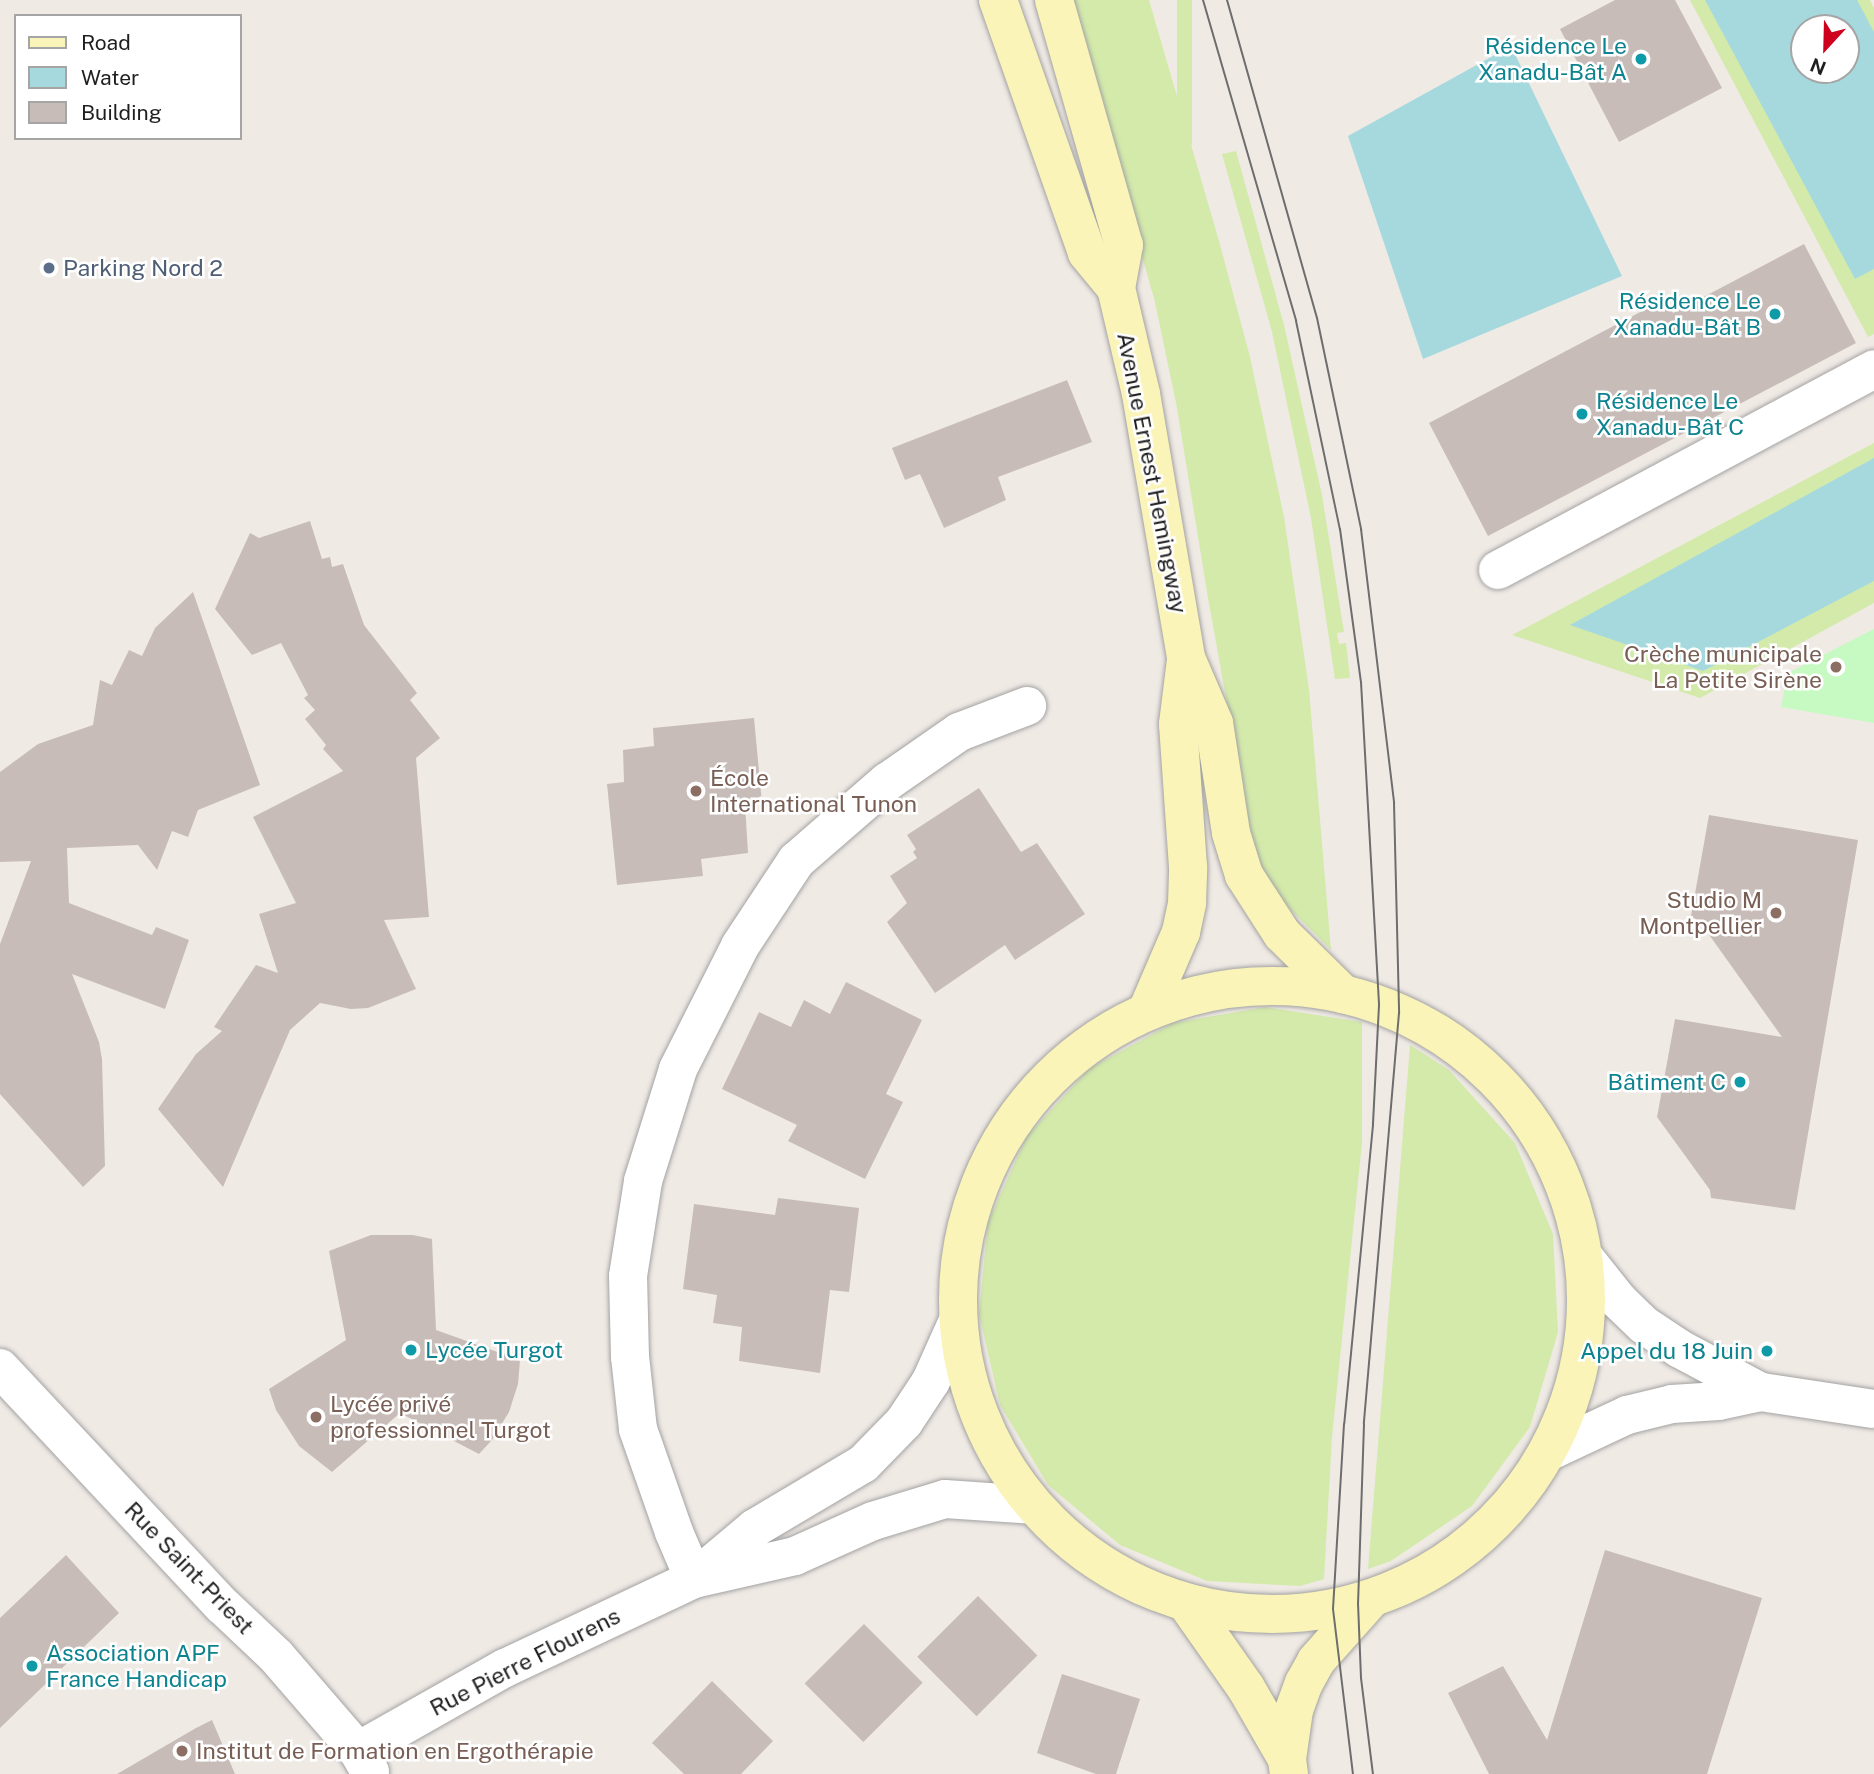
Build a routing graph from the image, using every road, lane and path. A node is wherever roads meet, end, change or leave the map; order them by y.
1 (998, 0) edge
2 (1054, 0) edge
3 (1116, 288) junction
4 (1874, 369) edge
5 (1498, 570) dead end
6 (1186, 658) junction
7 (1027, 706) dead end
8 (1343, 994) junction
9 (1147, 1010) junction
10 (1584, 1257) junction
11 (957, 1323) junction
12 (0, 1368) edge
13 (1761, 1392) junction
14 (1874, 1409) edge
15 (1548, 1452) junction
16 (1032, 1504) junction
17 (694, 1579) junction
18 (1371, 1599) junction
19 (1187, 1604) junction
20 (364, 1763) edge
21 (1288, 1767) edge

1 - 3 main road, Avenue Ernest Hemingway
2 - 3 main road, Avenue Ernest Hemingway
3 - 6 main road, Avenue Ernest Hemingway
4 - 5 street
6 - 8 main road, Avenue Ernest Hemingway
6 - 9 main road, Avenue Ernest Hemingway
7 - 17 street
8 - 9 main road
8 - 10 main road
9 - 11 main road
10 - 13 street
10 - 15 main road
11 - 16 main road
11 - 17 street, Rue Pierre Flourens
12 - 20 street, Rue Saint-Priest
13 - 14 street
13 - 15 street
15 - 18 main road
16 - 17 street, Rue Pierre Flourens
16 - 19 main road
17 - 20 street, Rue Pierre Flourens
18 - 19 main road
18 - 21 main road
19 - 21 main road

